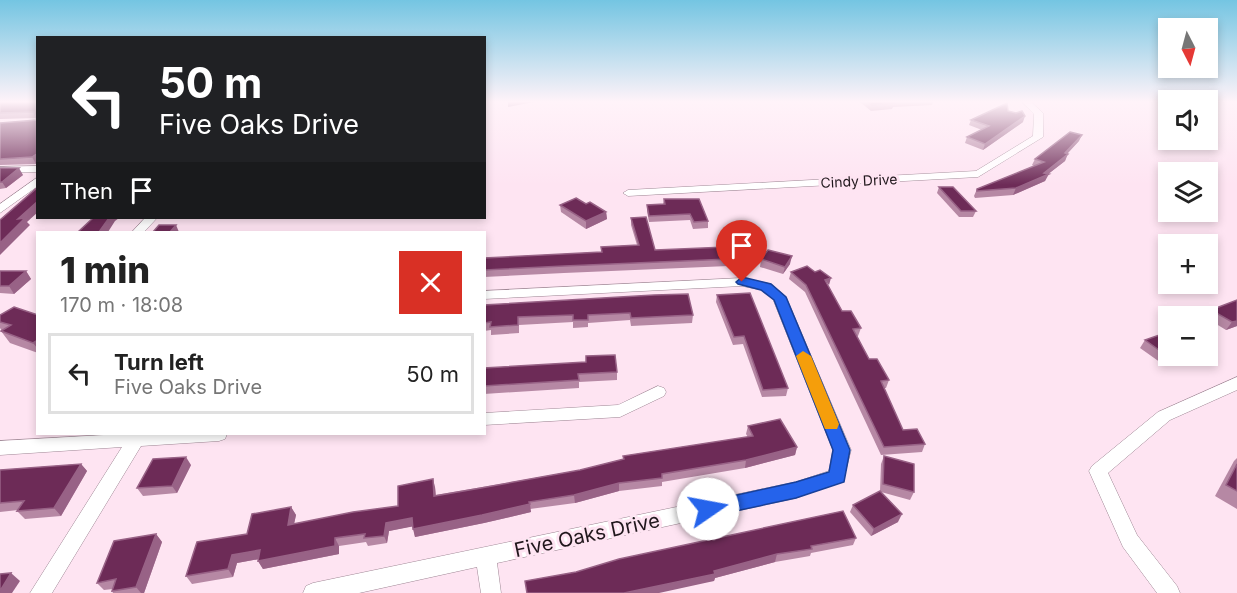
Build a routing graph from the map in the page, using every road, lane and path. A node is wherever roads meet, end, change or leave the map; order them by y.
1 (1038, 130) edge
2 (36, 169) edge
3 (0, 170) edge
4 (36, 182) edge
5 (628, 193) dead end
6 (0, 210) edge
7 (151, 219) edge
8 (139, 231) edge
9 (486, 295) edge
10 (1237, 383) edge
11 (658, 392) dead end
12 (486, 419) edge
13 (178, 435) edge
14 (137, 436) edge
15 (0, 448) edge
16 (486, 556) junction
17 (40, 593) edge
18 (313, 593) edge
19 (491, 593) edge
20 (1170, 593) edge

1 - 5 street, Cindy Drive
2 - 3 street
4 - 6 street
7 - 8 street
9 - 16 street, Five Oaks Drive
10 - 20 street
11 - 12 street
13 - 14 street
14 - 15 street
14 - 17 street
16 - 18 street, Five Oaks Drive
16 - 19 street

